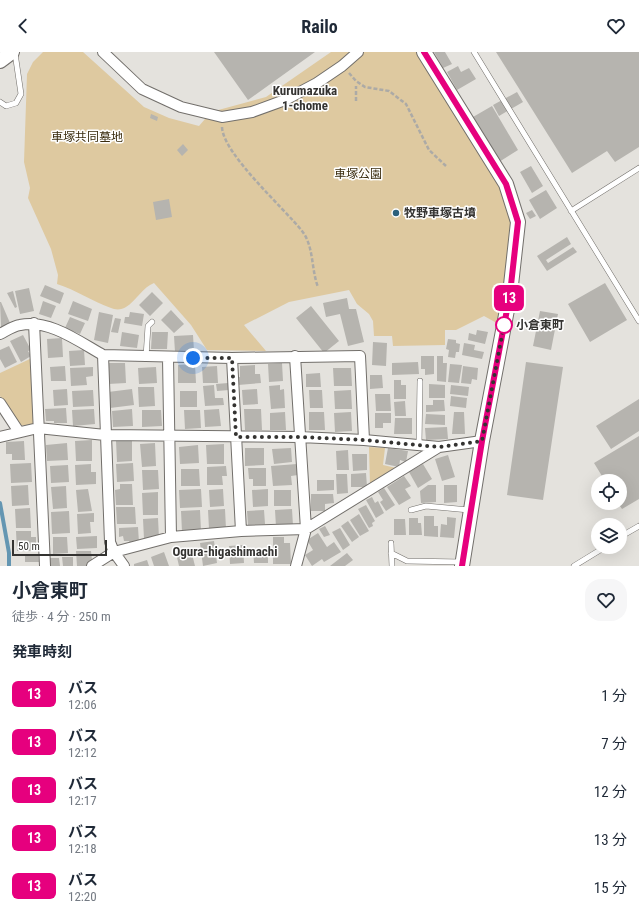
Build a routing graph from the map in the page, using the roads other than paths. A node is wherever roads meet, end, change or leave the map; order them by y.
1 (13, 52) edge
2 (103, 52) edge
3 (358, 52) edge
4 (424, 52) edge
5 (474, 52) edge
6 (0, 61) edge
7 (0, 102) edge
8 (638, 170) edge
9 (570, 211) junction
10 (639, 321) edge
11 (152, 322) dead end
12 (34, 323) junction
13 (0, 334) edge
14 (103, 355) junction
15 (295, 356) junction
16 (146, 357) junction
17 (168, 358) junction
18 (232, 358) junction
19 (420, 381) dead end
20 (0, 403) edge
21 (38, 428) junction
22 (19, 432) junction
23 (105, 435) junction
24 (170, 436) junction
25 (0, 437) edge
26 (236, 437) junction
27 (300, 437) junction
28 (364, 440) junction
29 (482, 441) junction
30 (419, 445) junction
31 (439, 447) junction
32 (411, 510) dead end
33 (471, 510) junction
34 (639, 526) edge
35 (306, 529) junction
36 (241, 531) junction
37 (627, 534) edge
38 (170, 536) junction
39 (391, 543) dead end
40 (114, 552) junction
41 (391, 553) junction
42 (594, 554) edge
43 (462, 564) edge
44 (45, 566) edge
45 (92, 566) edge
46 (124, 566) edge
47 (296, 566) edge
48 (392, 566) edge
49 (574, 566) edge

1 - 6 street
1 - 7 lane
2 - 3 street
4 - 29 street
5 - 9 lane
8 - 9 lane
9 - 10 lane
11 - 16 lane
12 - 13 street
12 - 14 street
12 - 21 street
14 - 16 street
14 - 23 street
15 - 18 street
15 - 27 street
15 - 28 street
16 - 17 street
17 - 18 street
17 - 24 street
18 - 26 street
19 - 30 lane
20 - 22 street
21 - 22 street
21 - 23 street
21 - 44 street
22 - 25 street
23 - 24 street
23 - 40 street
24 - 26 street
24 - 38 street
26 - 27 street
26 - 36 street
27 - 28 street
27 - 35 street
28 - 30 street
29 - 31 street
29 - 33 street
30 - 31 street
31 - 35 street
32 - 33 lane
33 - 43 street
34 - 37 lane
35 - 36 street
35 - 47 street
36 - 38 street
38 - 40 street
39 - 41 lane
40 - 45 street
40 - 46 street
41 - 43 lane
41 - 48 lane
42 - 49 lane

